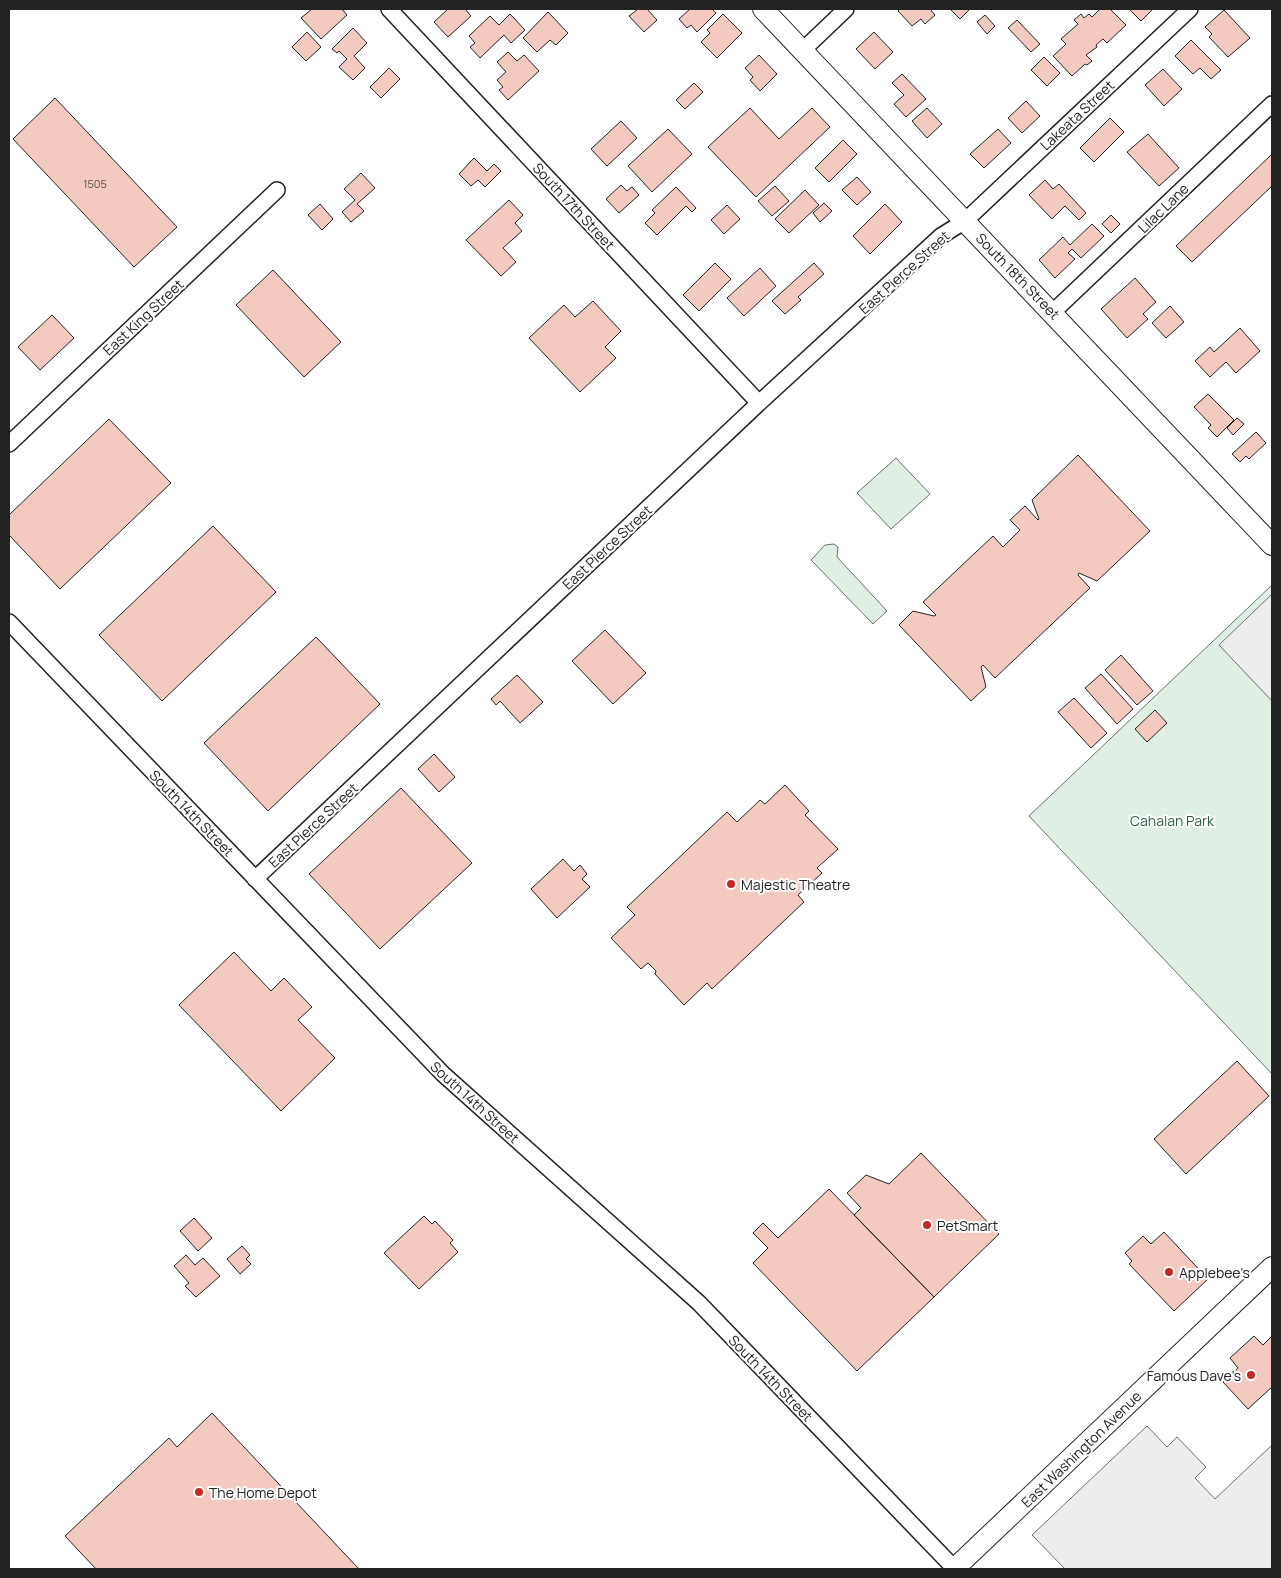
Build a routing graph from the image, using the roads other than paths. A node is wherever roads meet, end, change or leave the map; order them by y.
1 (389, 9) edge
2 (763, 9) edge
3 (846, 9) edge
4 (1190, 9) edge
5 (803, 50) junction
6 (1272, 104) edge
7 (277, 190) dead end
8 (965, 221) junction
9 (1053, 312) junction
10 (759, 404) junction
11 (9, 444) edge
12 (1272, 545) edge
13 (9, 622) edge
14 (255, 879) junction
15 (1272, 1266) edge
16 (955, 1569) edge

1 - 10 street, South 17th Street
2 - 5 street, South 18th Street
3 - 5 street
4 - 8 street, Lakeata Street
5 - 8 street, South 18th Street
6 - 9 street, Lilac Lane
7 - 11 street, East King Street
8 - 9 street, South 18th Street
8 - 10 street, East Pierce Street
9 - 12 street, South 18th Street
10 - 14 street, East Pierce Street
13 - 14 street, South 14th Street
14 - 16 street, South 14th Street
15 - 16 street, East Washington Avenue

